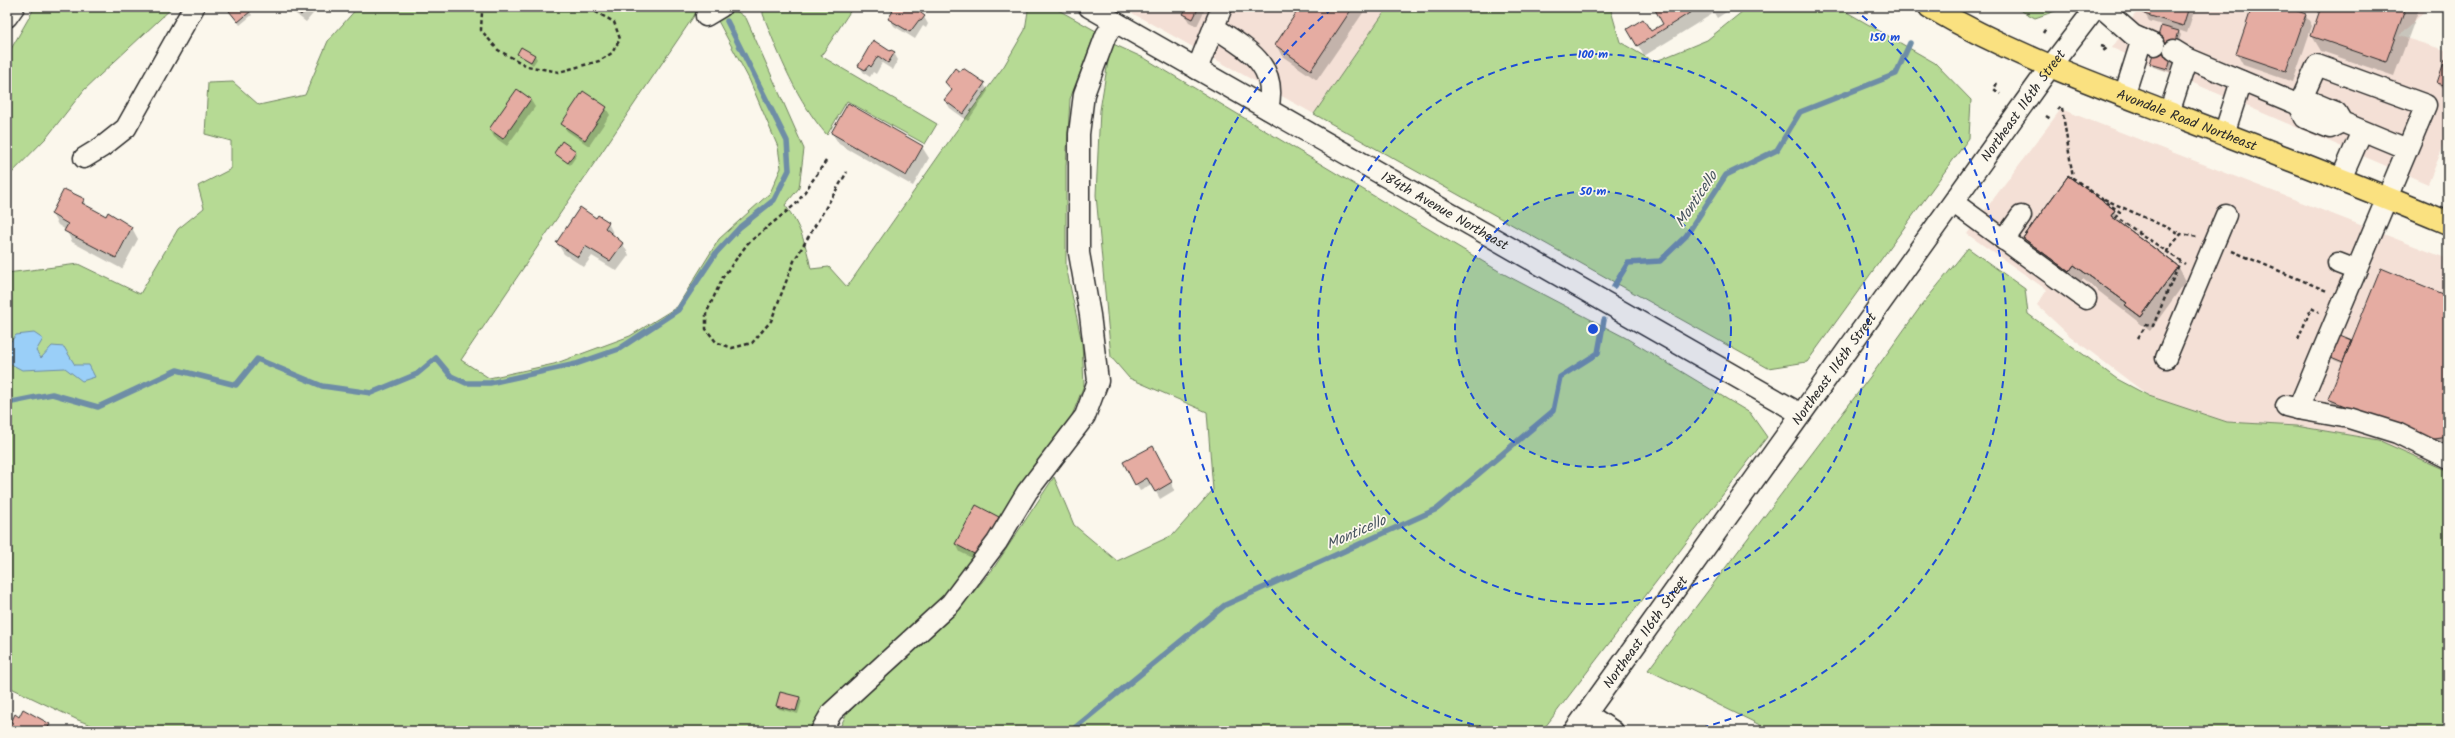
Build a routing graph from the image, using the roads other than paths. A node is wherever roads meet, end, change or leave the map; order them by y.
1 (14, 7) edge
2 (194, 7) edge
3 (1089, 7) edge
4 (1222, 7) edge
5 (1930, 7) edge
6 (2096, 7) edge
7 (2101, 7) edge
8 (7, 16) edge
9 (1115, 22) junction
10 (1214, 27) junction
11 (2164, 48) junction
12 (2050, 67) junction
13 (1197, 69) junction
14 (2241, 80) junction
15 (2124, 96) junction
16 (2299, 105) junction
17 (1268, 109) junction
18 (2169, 113) junction
19 (2362, 130) junction
20 (2224, 134) junction
21 (2407, 149) junction
22 (84, 158) dead end
23 (2341, 179) junction
24 (2387, 197) junction
25 (1954, 204) junction
26 (2226, 215) dead end
27 (2022, 216) dead end
28 (2446, 218) edge
29 (2004, 240) junction
30 (2086, 299) dead end
31 (2166, 358) dead end
32 (1801, 414) junction
33 (2448, 458) edge
34 (1587, 714) junction
35 (821, 731) edge
36 (1574, 731) edge
37 (1613, 731) edge

1 - 8 street
2 - 22 street
3 - 9 street, 184th Avenue Northeast
4 - 10 street
5 - 12 main road, Avondale Road Northeast
6 - 12 street, Northeast 116th Street
7 - 11 street
9 - 13 street, 184th Avenue Northeast
9 - 35 street
10 - 13 street
10 - 17 street
11 - 14 street
11 - 15 street
11 - 18 street
12 - 15 main road, Avondale Road Northeast
12 - 25 street, Northeast 116th Street
13 - 17 street, 184th Avenue Northeast
14 - 16 street
14 - 20 street
15 - 18 main road, Avondale Road Northeast
16 - 19 street
16 - 21 street
17 - 32 street, 184th Avenue Northeast
18 - 20 main road, Avondale Road Northeast
19 - 21 street
19 - 23 street
20 - 23 main road, Avondale Road Northeast
21 - 24 street
23 - 24 main road, Avondale Road Northeast
24 - 28 main road, Avondale Road Northeast
24 - 33 street
25 - 29 street
25 - 32 street, Northeast 116th Street
26 - 31 street
27 - 29 street
29 - 30 street
32 - 34 street, Northeast 116th Street
34 - 36 street, Northeast 116th Street
34 - 37 street

